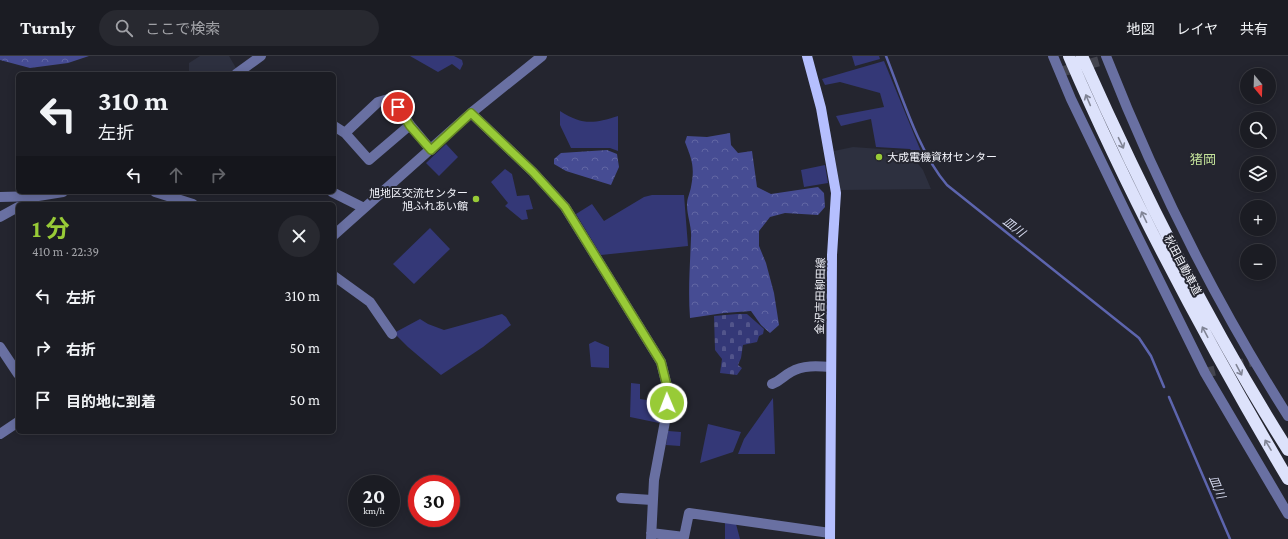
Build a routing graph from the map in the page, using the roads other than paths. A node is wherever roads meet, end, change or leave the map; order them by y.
1 (261, 56) edge
2 (542, 56) edge
3 (808, 56) edge
4 (1053, 56) edge
5 (1069, 56) edge
6 (1082, 56) edge
7 (1106, 56) edge
8 (239, 72) edge
9 (471, 113) junction
10 (410, 126) junction
11 (336, 127) edge
12 (345, 133) junction
13 (431, 150) junction
14 (42, 194) edge
15 (161, 194) edge
16 (336, 194) edge
17 (0, 197) edge
18 (28, 202) edge
19 (187, 202) edge
20 (16, 208) edge
21 (364, 208) junction
22 (0, 216) edge
23 (336, 232) edge
24 (336, 277) edge
25 (392, 334) dead end
26 (0, 347) edge
27 (831, 367) junction
28 (16, 371) edge
29 (772, 384) dead end
30 (1288, 416) edge
31 (16, 423) edge
32 (0, 434) edge
33 (1288, 450) edge
34 (1288, 479) edge
35 (621, 498) dead end
36 (652, 500) junction
37 (1288, 514) edge
38 (651, 536) edge
39 (830, 536) edge

1 - 8 street
2 - 9 street
3 - 27 main road, 金沢吉田柳田線
4 - 37 street
34 -> 5 highway, 秋田自動車道
6 -> 33 highway, 秋田自動車道
7 - 30 street
9 - 13 street
9 - 36 street
10 - 12 street
10 - 12 street
10 - 13 street
11 - 12 street
13 - 21 street
14 - 17 street
14 - 18 street
15 - 19 street
16 - 21 street
20 - 22 street
21 - 23 street
24 - 25 street
26 - 28 street
27 - 29 street
27 - 39 main road, 金沢吉田柳田線
31 - 32 street
35 - 36 street
36 - 38 street
38 - 39 street

